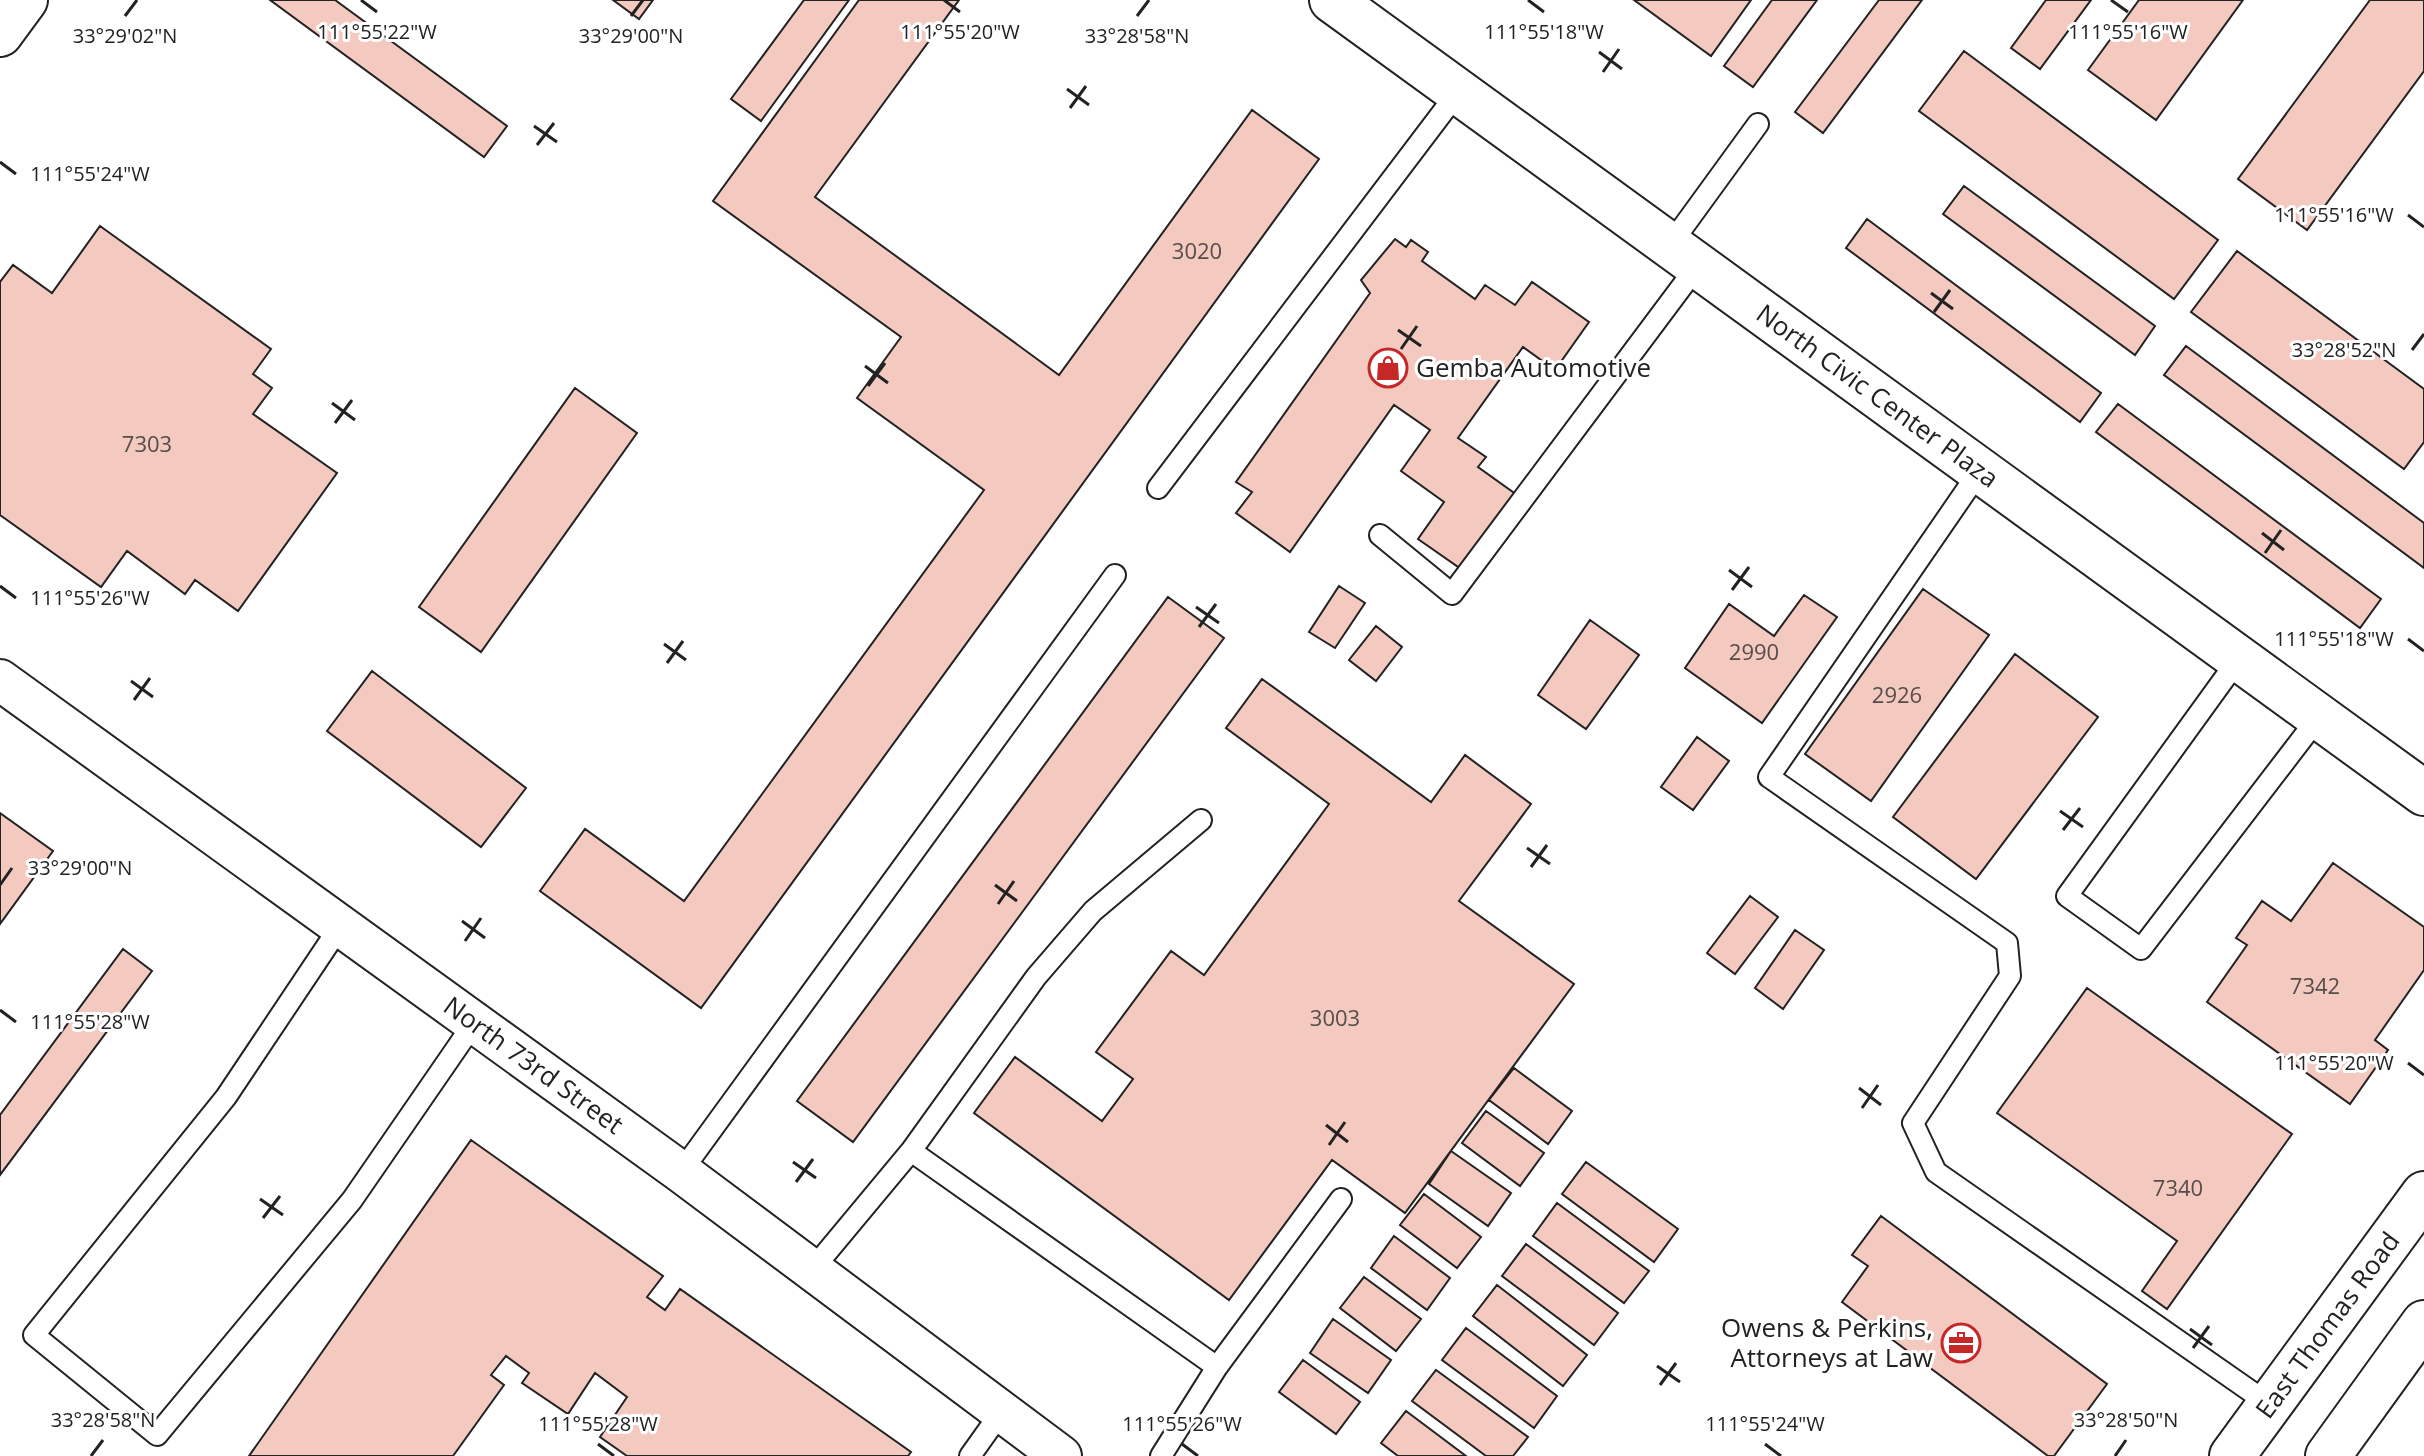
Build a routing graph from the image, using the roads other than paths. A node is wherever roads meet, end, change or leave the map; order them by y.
1 (25, 0) edge
2 (1332, 0) edge
3 (0, 34) edge
4 (1458, 92) junction
5 (1758, 124) dead end
6 (1684, 255) junction
7 (1981, 469) junction
8 (1158, 488) dead end
9 (1380, 535) dead end
10 (1115, 575) dead end
11 (2240, 657) junction
12 (0, 680) edge
13 (2321, 714) junction
14 (2424, 793) edge
15 (1201, 820) dead end
16 (341, 925) junction
17 (474, 1023) junction
18 (911, 1151) junction
19 (681, 1172) junction
20 (2424, 1194) edge
21 (1341, 1199) dead end
22 (812, 1270) junction
23 (2424, 1323) edge
24 (1217, 1367) junction
25 (2269, 1404) junction
26 (1002, 1411) junction
27 (970, 1456) edge
28 (1061, 1456) edge
29 (1161, 1456) edge
30 (2232, 1456) edge
31 (2328, 1456) edge

1 - 3 street
2 - 4 street, North Civic Center Plaza
4 - 6 street, North Civic Center Plaza
4 - 8 lane
5 - 6 lane
6 - 7 street, North Civic Center Plaza
6 - 9 lane
7 - 11 street, North Civic Center Plaza
7 - 25 lane
10 - 19 lane
11 - 13 street, North Civic Center Plaza
11 - 13 lane
12 - 16 street, North 73rd Street
13 - 14 street, North Civic Center Plaza
15 - 18 lane
16 - 17 street, North 73rd Street
16 - 17 lane
17 - 19 street, North 73rd Street
18 - 22 lane
18 - 24 lane
19 - 22 street, North 73rd Street
20 - 25 street, East Thomas Road
21 - 24 lane
22 - 26 street, North 73rd Street
23 - 31 street
24 - 29 lane
25 - 30 street, East Thomas Road
26 - 27 lane
26 - 28 street, North 73rd Street

